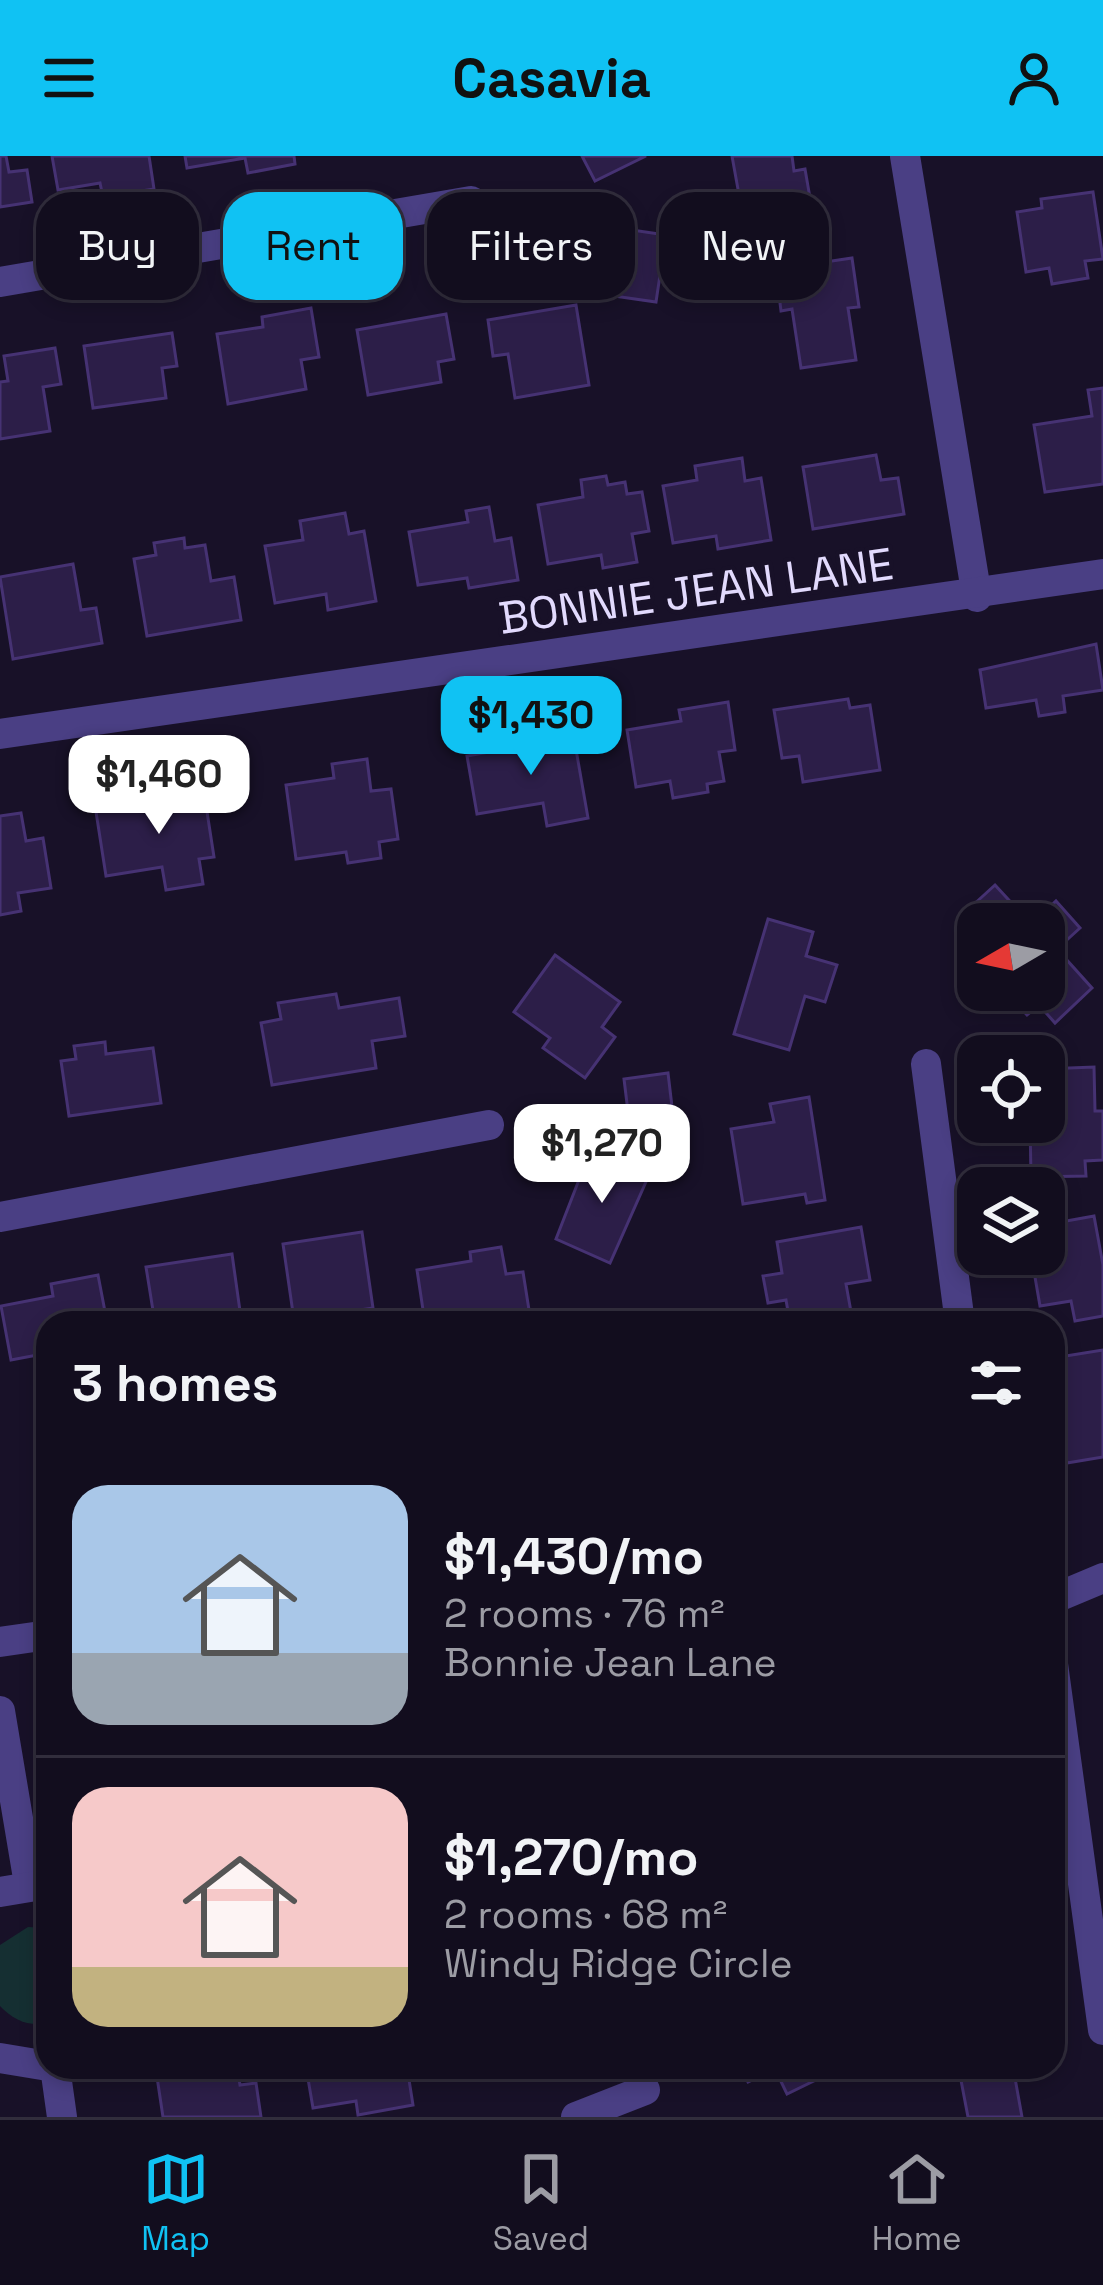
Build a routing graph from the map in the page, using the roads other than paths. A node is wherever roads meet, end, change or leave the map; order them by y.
1 (905, 156) edge
2 (427, 209) edge
3 (0, 282) edge
4 (1103, 574) edge
5 (977, 597) junction
6 (0, 734) edge
7 (926, 1064) dead end
8 (489, 1125) dead end
9 (0, 1217) edge
10 (958, 1311) edge
11 (1103, 1578) edge
12 (1065, 1594) edge
13 (36, 1637) edge
14 (0, 1642) edge
15 (0, 1711) edge
16 (1065, 1752) edge
17 (26, 1887) edge
18 (1103, 2030) edge
19 (0, 2058) edge
20 (36, 2064) edge
21 (54, 2079) edge
22 (645, 2090) dead end
23 (62, 2117) edge
24 (576, 2117) edge

1 - 5 street
2 - 3 street
4 - 5 street, BONNIE JEAN LANE
5 - 6 street, BONNIE JEAN LANE
7 - 10 street
8 - 9 street
11 - 12 street
13 - 14 street
15 - 17 street
16 - 18 street
19 - 20 street
21 - 23 street
22 - 24 street

